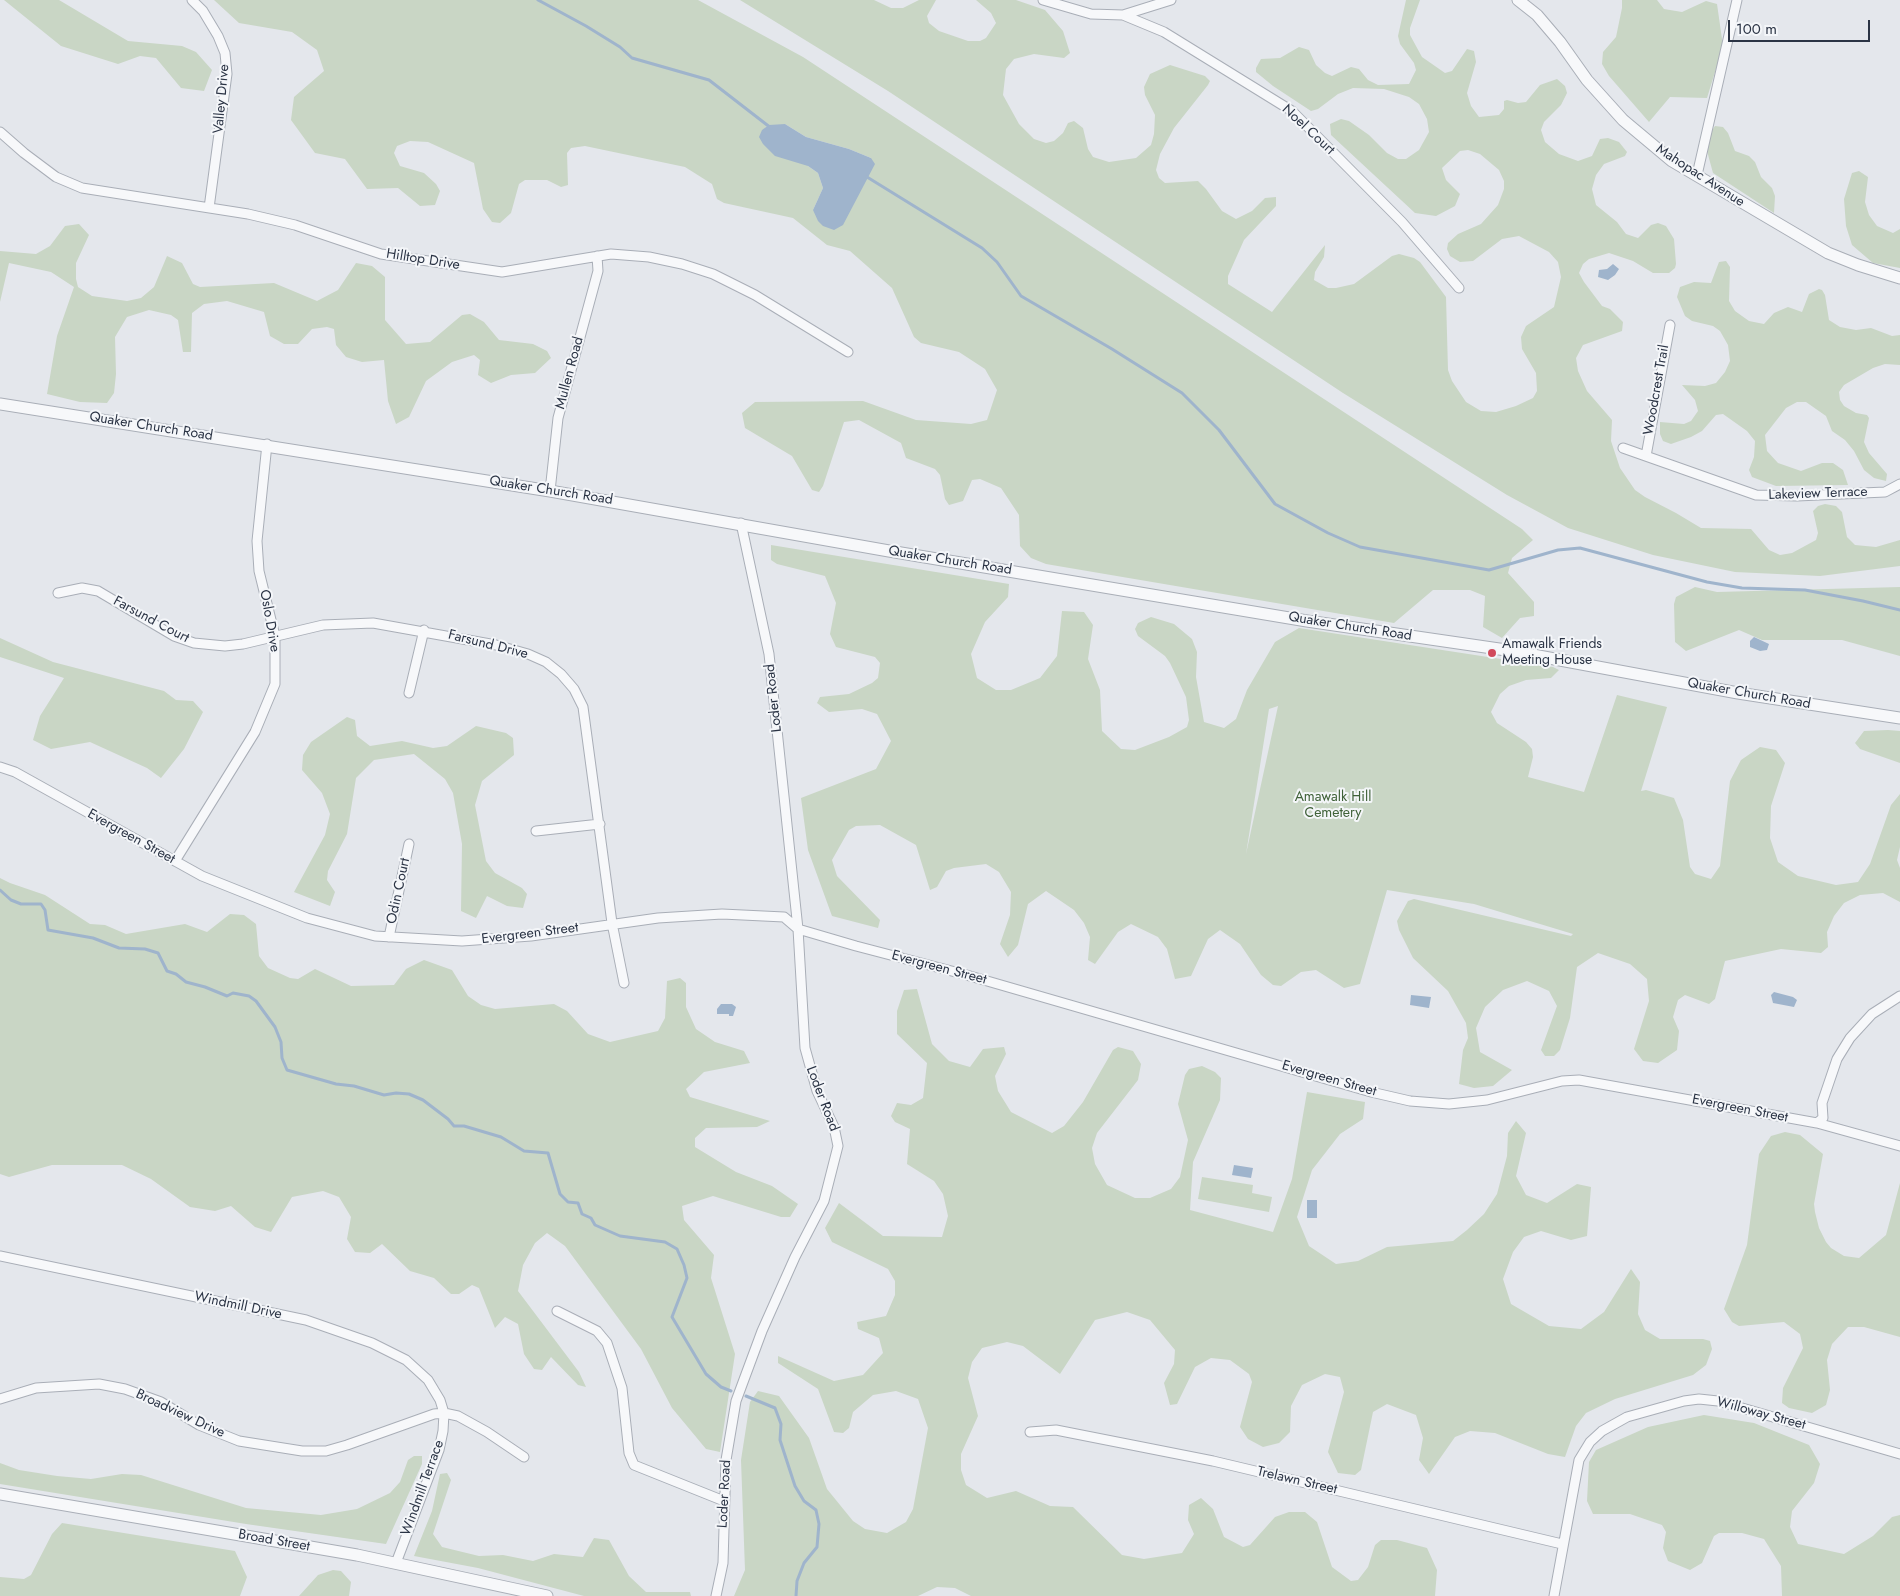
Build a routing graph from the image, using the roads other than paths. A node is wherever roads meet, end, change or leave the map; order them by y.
1 (192, 0) edge
2 (1042, 0) edge
3 (1171, 0) edge
4 (1518, 0) edge
5 (1737, 0) edge
6 (1123, 15) junction
7 (0, 132) edge
8 (1697, 175) junction
9 (209, 208) junction
10 (597, 256) junction
11 (1900, 278) edge
12 (1459, 288) dead end
13 (1670, 325) dead end
14 (848, 352) dead end
15 (0, 404) edge
16 (267, 444) junction
17 (1622, 448) dead end
18 (1646, 456) junction
19 (1900, 484) edge
20 (550, 491) junction
21 (741, 523) junction
22 (58, 593) dead end
23 (424, 630) junction
24 (275, 636) junction
25 (409, 693) dead end
26 (1900, 718) edge
27 (0, 767) edge
28 (600, 824) junction
29 (536, 831) dead end
30 (410, 844) dead end
31 (175, 861) junction
32 (612, 923) junction
33 (798, 929) junction
34 (389, 937) junction
35 (624, 983) dead end
36 (1900, 996) edge
37 (1816, 1123) junction
38 (1900, 1146) edge
39 (0, 1256) edge
40 (558, 1311) dead end
41 (0, 1399) edge
42 (444, 1412) junction
43 (1030, 1432) dead end
44 (1900, 1454) edge
45 (524, 1457) dead end
46 (0, 1494) edge
47 (724, 1501) junction
48 (1562, 1544) junction
49 (396, 1563) junction
50 (547, 1596) edge
51 (716, 1596) edge
52 (1554, 1596) edge

1 - 9 street, Valley Drive
2 - 6 street
3 - 6 street
4 - 8 street, Mahopac Avenue
5 - 8 street
6 - 12 street, Noel Court
7 - 9 street, Hilltop Drive
8 - 11 street, Mahopac Avenue
9 - 10 street, Hilltop Drive
10 - 14 street, Hilltop Drive
10 - 20 street, Mullen Road
13 - 18 street, Woodcrest Trail
15 - 16 street, Quaker Church Road
16 - 20 street, Quaker Church Road
16 - 24 street, Oslo Drive
17 - 18 street, Lakeview Terrace
18 - 19 street, Lakeview Terrace
20 - 21 street, Quaker Church Road
21 - 26 street, Quaker Church Road
21 - 33 street, Loder Road
22 - 24 street, Farsund Court
23 - 24 street, Farsund Drive
23 - 25 street
23 - 28 street, Farsund Drive
24 - 31 street, Oslo Drive
27 - 31 street, Evergreen Street
28 - 29 street
28 - 32 street, Farsund Drive
30 - 34 street, Odin Court
31 - 34 street, Evergreen Street
32 - 33 street, Evergreen Street
32 - 34 street, Evergreen Street
32 - 35 street, Farsund Drive
33 - 37 street, Evergreen Street
33 - 47 street, Loder Road
36 - 37 street
37 - 38 street, Evergreen Street
39 - 42 street, Windmill Drive
40 - 47 street
41 - 42 street, Broadview Drive
42 - 45 street
42 - 49 street, Windmill Terrace
43 - 48 street, Trelawn Street
44 - 48 street, Willoway Street
46 - 49 street, Broad Street
47 - 51 street, Loder Road
48 - 52 street
49 - 50 street, Broad Street

